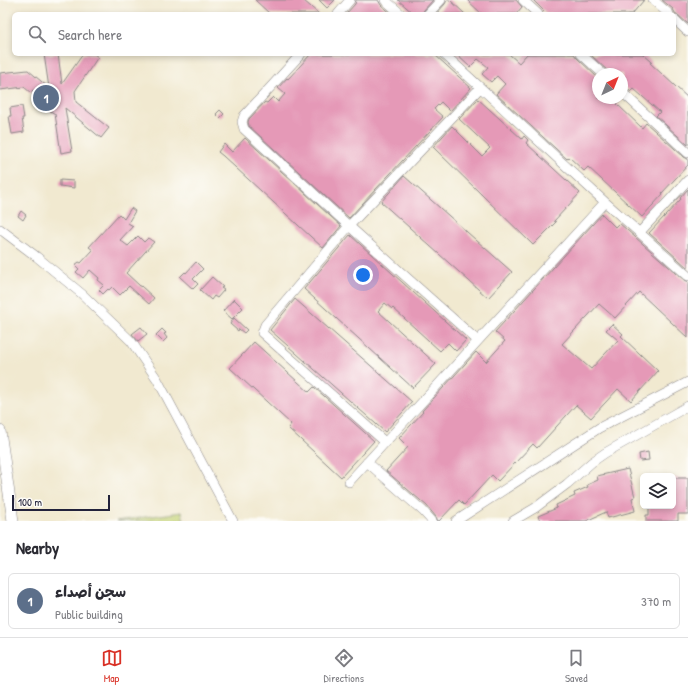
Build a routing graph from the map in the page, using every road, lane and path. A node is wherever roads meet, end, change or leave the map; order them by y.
1 (350, 0) edge
2 (385, 0) edge
3 (441, 0) edge
4 (523, 0) edge
5 (653, 0) edge
6 (340, 12) edge
7 (398, 12) edge
8 (430, 12) edge
9 (536, 12) edge
10 (666, 12) edge
11 (676, 21) edge
12 (688, 32) edge
13 (299, 56) edge
14 (446, 56) edge
15 (583, 56) edge
16 (596, 68) edge
17 (480, 88) junction
18 (628, 98) edge
19 (688, 153) edge
20 (688, 180) edge
21 (605, 202) junction
22 (349, 226) junction
23 (0, 229) edge
24 (640, 232) junction
25 (688, 276) edge
26 (478, 341) junction
27 (688, 382) edge
28 (688, 406) edge
29 (0, 431) edge
30 (385, 442) junction
31 (366, 462) junction
32 (349, 482) dead end
33 (13, 521) edge
34 (233, 521) edge
35 (432, 521) edge
36 (456, 521) edge
37 (513, 521) edge

1 - 6 lane
2 - 7 lane
3 - 8 lane
4 - 9 lane
5 - 10 lane
11 - 12 lane
13 - 22 lane
14 - 17 lane
15 - 16 lane
17 - 21 lane
17 - 22 lane
18 - 19 lane
20 - 24 lane
21 - 24 lane
21 - 26 lane
22 - 26 lane
22 - 30 lane
23 - 34 lane
24 - 25 lane
26 - 30 lane
27 - 36 lane
28 - 37 lane
29 - 33 main road
30 - 31 lane
31 - 32 lane
31 - 35 lane

